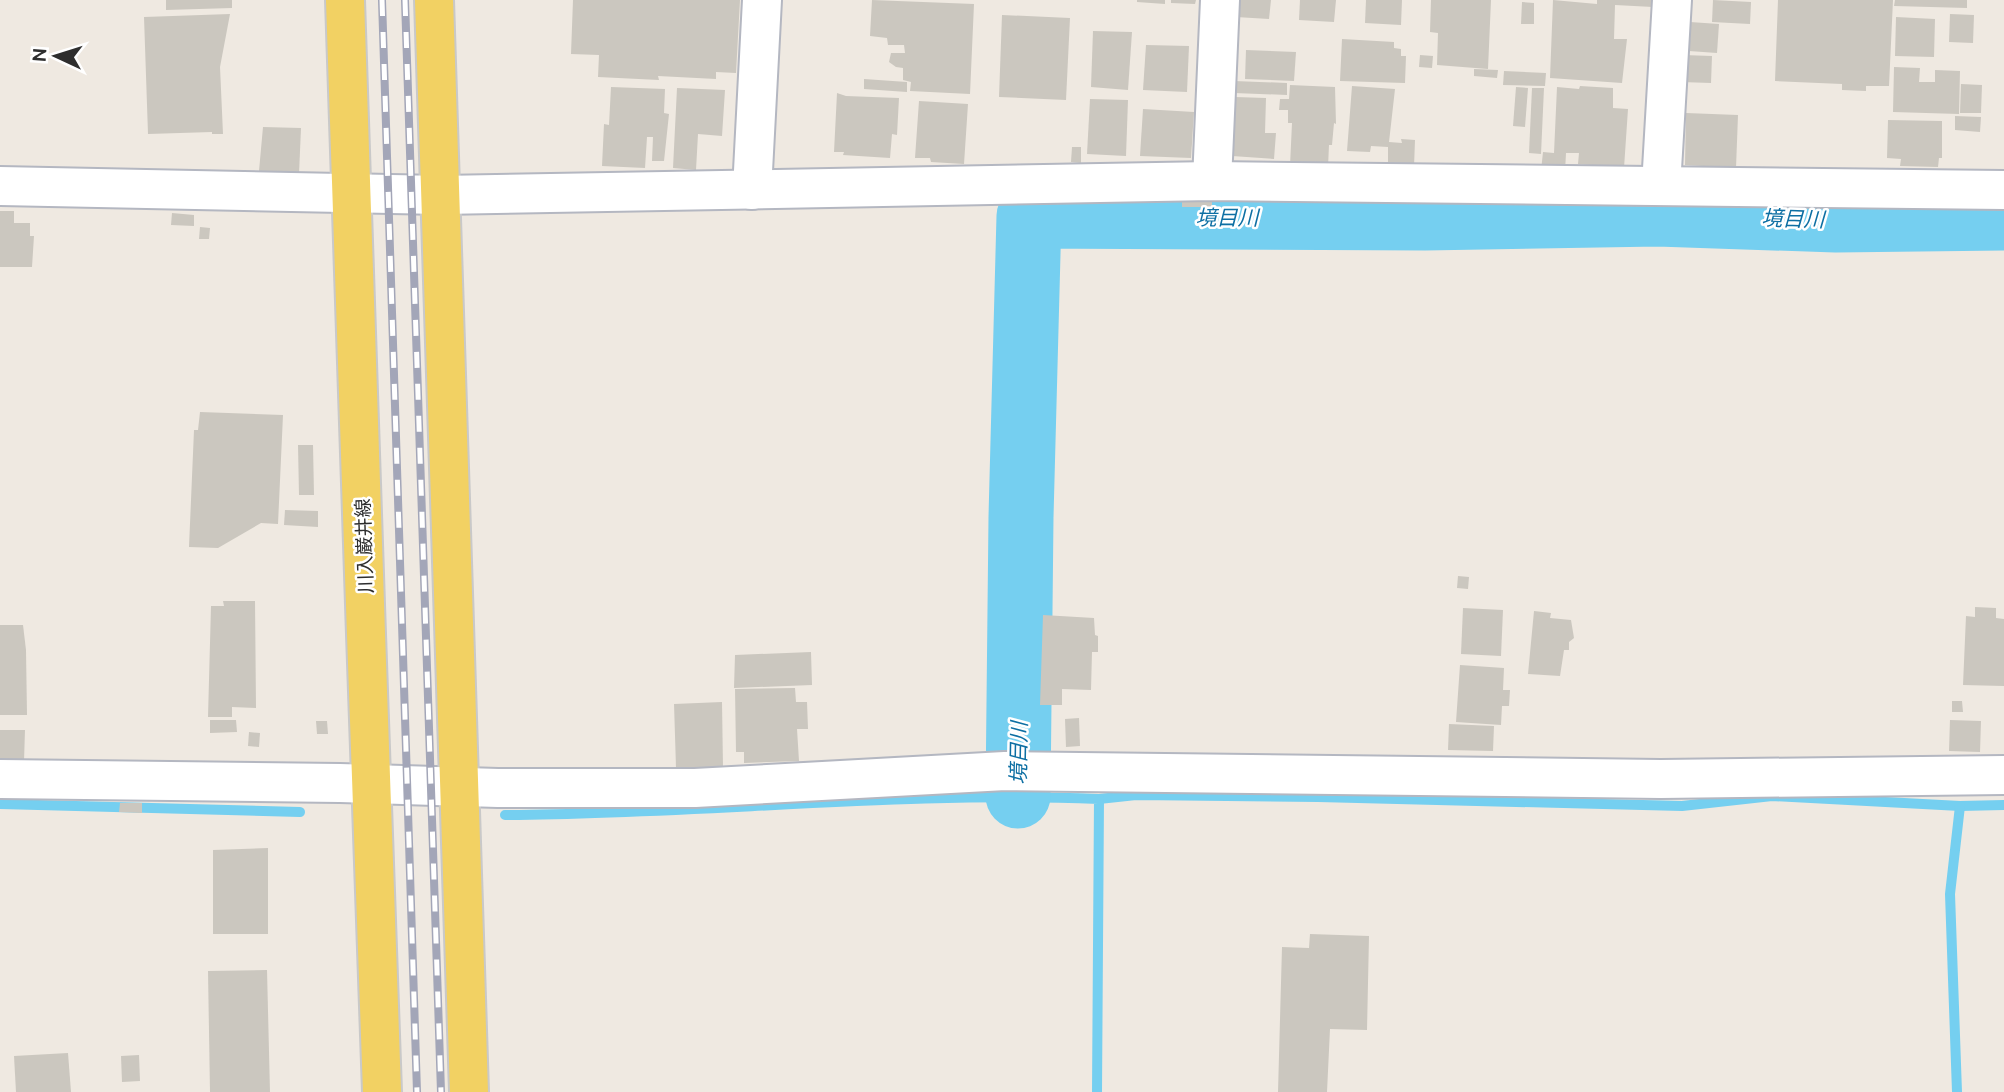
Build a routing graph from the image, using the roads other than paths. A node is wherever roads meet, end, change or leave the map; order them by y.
1 (345, 0) edge
2 (434, 0) edge
3 (762, 0) edge
4 (1220, 0) edge
5 (1672, 0) edge
6 (1212, 181) junction
7 (0, 186) edge
8 (1661, 186) junction
9 (752, 190) junction
10 (2004, 190) edge
11 (350, 192) junction
12 (441, 195) junction
13 (2004, 775) edge
14 (0, 779) edge
15 (373, 784) junction
16 (459, 786) junction
17 (382, 1092) edge
18 (469, 1092) edge

1 - 11 main road, 川入巌井線
2 - 12 main road
3 - 9 street
4 - 6 street
5 - 8 street
6 - 8 street
6 - 9 street
7 - 11 street
8 - 10 street
9 - 12 street
11 - 12 street
11 - 15 main road, 川入巌井線
12 - 16 main road
13 - 16 street
14 - 15 street
15 - 16 street
15 - 17 main road, 川入巌井線
16 - 18 main road

